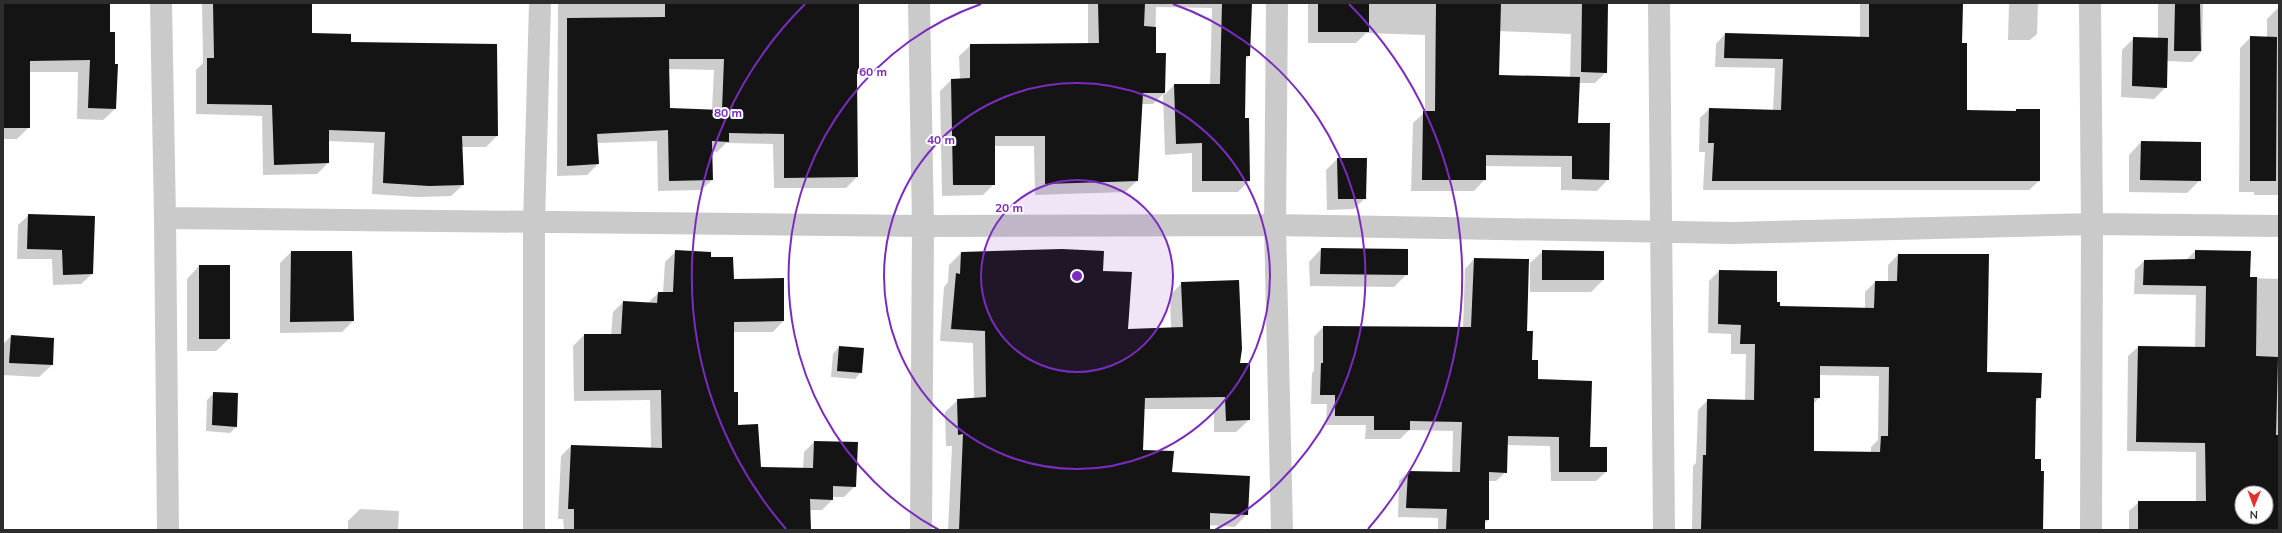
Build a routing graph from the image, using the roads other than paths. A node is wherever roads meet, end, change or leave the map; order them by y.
1 (161, 3) edge
2 (540, 3) edge
3 (919, 3) edge
4 (1277, 3) edge
5 (1659, 3) edge
6 (2090, 3) edge
7 (165, 218) junction
8 (534, 223) junction
9 (2092, 224) junction
10 (1275, 225) junction
11 (923, 226) junction
12 (2279, 226) edge
13 (1661, 231) junction
14 (168, 530) edge
15 (534, 530) edge
16 (922, 530) edge
17 (1282, 530) edge
18 (1664, 530) edge
19 (2091, 530) edge

1 - 7 street
2 - 8 street
3 - 11 street
4 - 10 street
5 - 13 street
6 - 9 street
7 - 8 street
7 - 14 street
8 - 11 street
8 - 15 street
9 - 12 street
9 - 13 street
9 - 19 street
10 - 11 street
10 - 13 street
10 - 17 street
11 - 16 street
13 - 18 street

